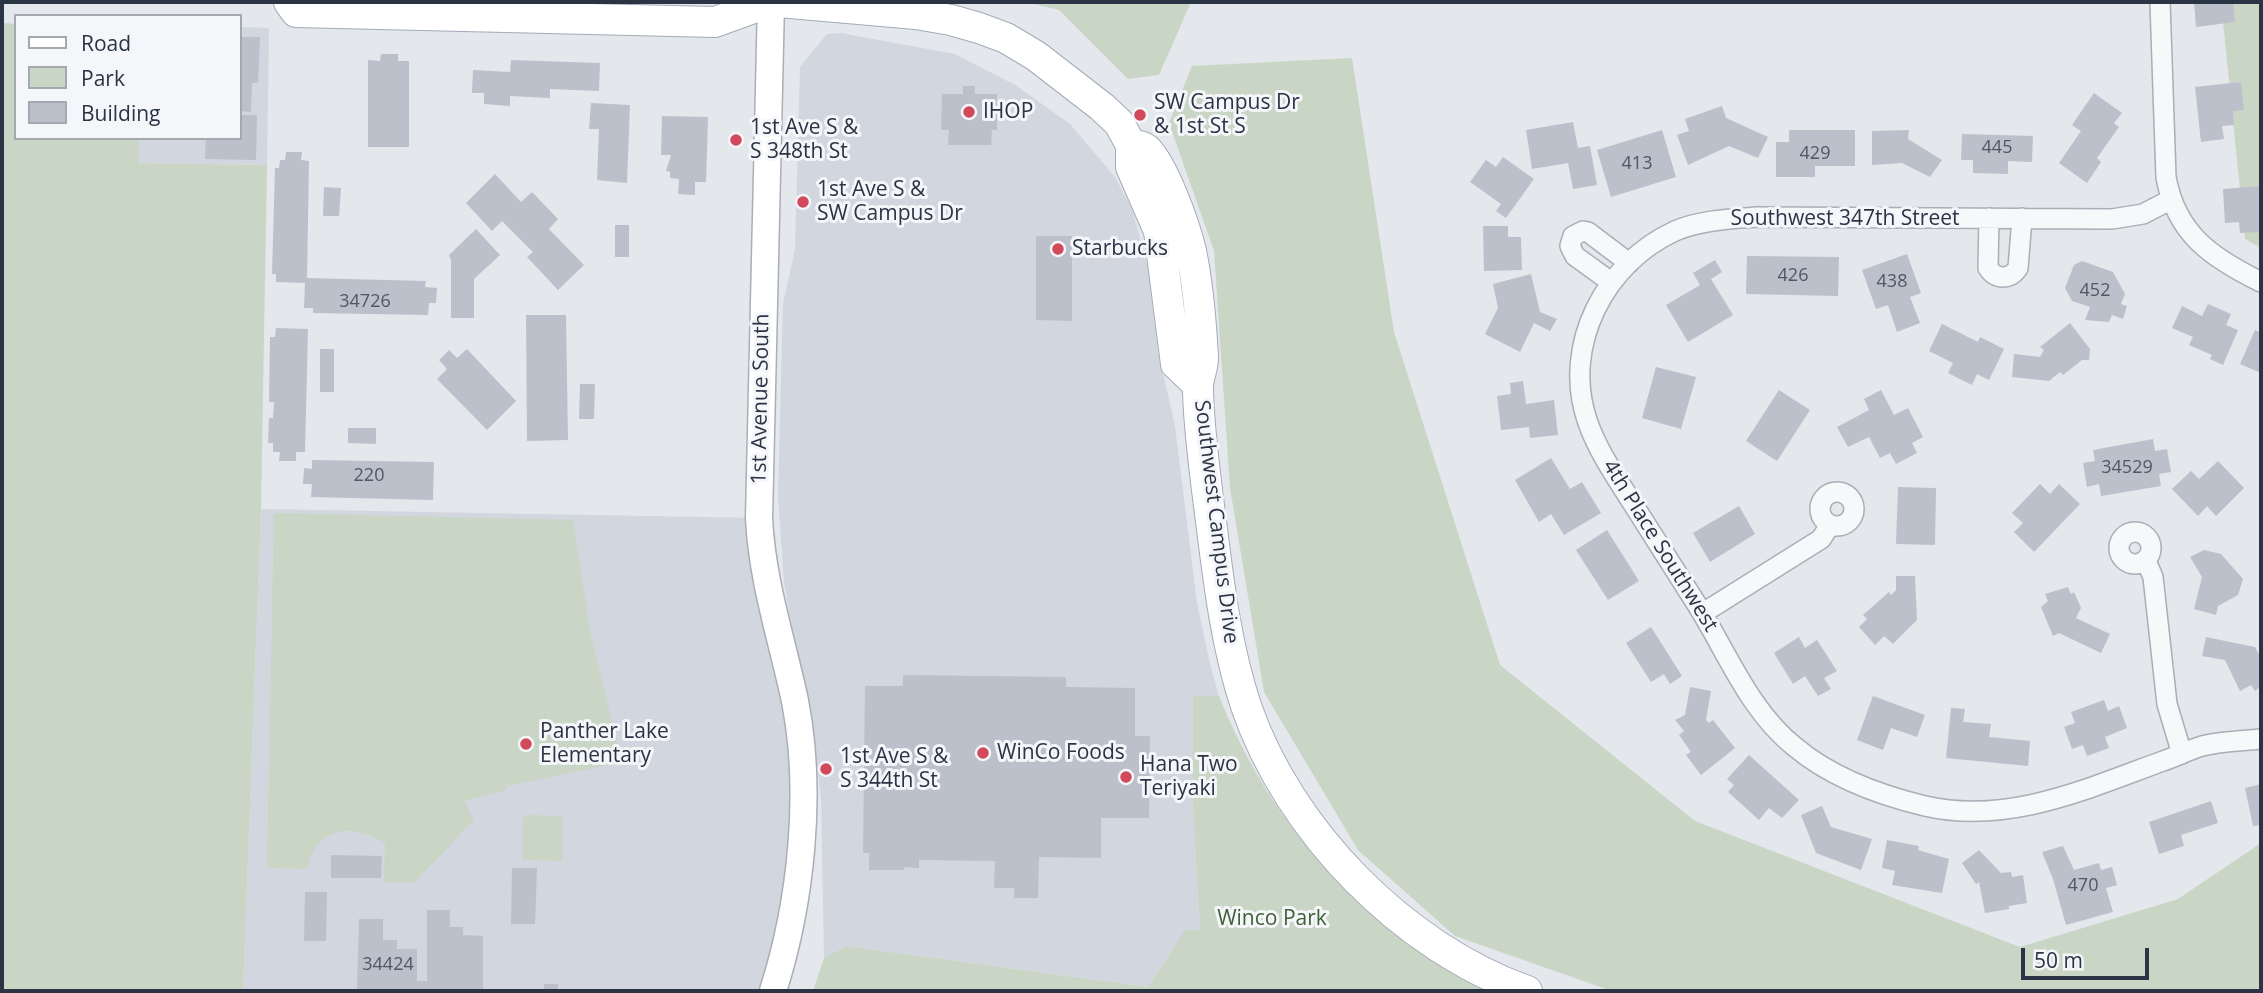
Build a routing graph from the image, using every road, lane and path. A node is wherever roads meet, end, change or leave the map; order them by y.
1 (289, 2) edge
2 (771, 2) edge
3 (779, 2) edge
4 (2160, 2) edge
5 (2170, 200) junction
6 (1989, 218) junction
7 (2022, 218) junction
8 (1619, 273) joint
9 (2261, 282) edge
10 (1830, 525) dead end
11 (2146, 561) dead end
12 (1703, 613) junction
13 (2261, 739) edge
14 (2182, 754) junction
15 (773, 991) edge
16 (1527, 991) edge

1 - 2 main road
2 - 15 main road, 1st Avenue South
3 - 16 main road, Southwest Campus Drive
4 - 5 street
5 - 7 street, Southwest 347th Street
5 - 9 street
6 - 7 street, Southwest 347th Street
6 - 7 street, Southwest 347th Street
6 - 8 street, Southwest 347th Street
8 - 12 street, 4th Place Southwest
10 - 12 street
11 - 14 street
12 - 14 street, 4th Place Southwest
13 - 14 street, 4th Place Southwest

